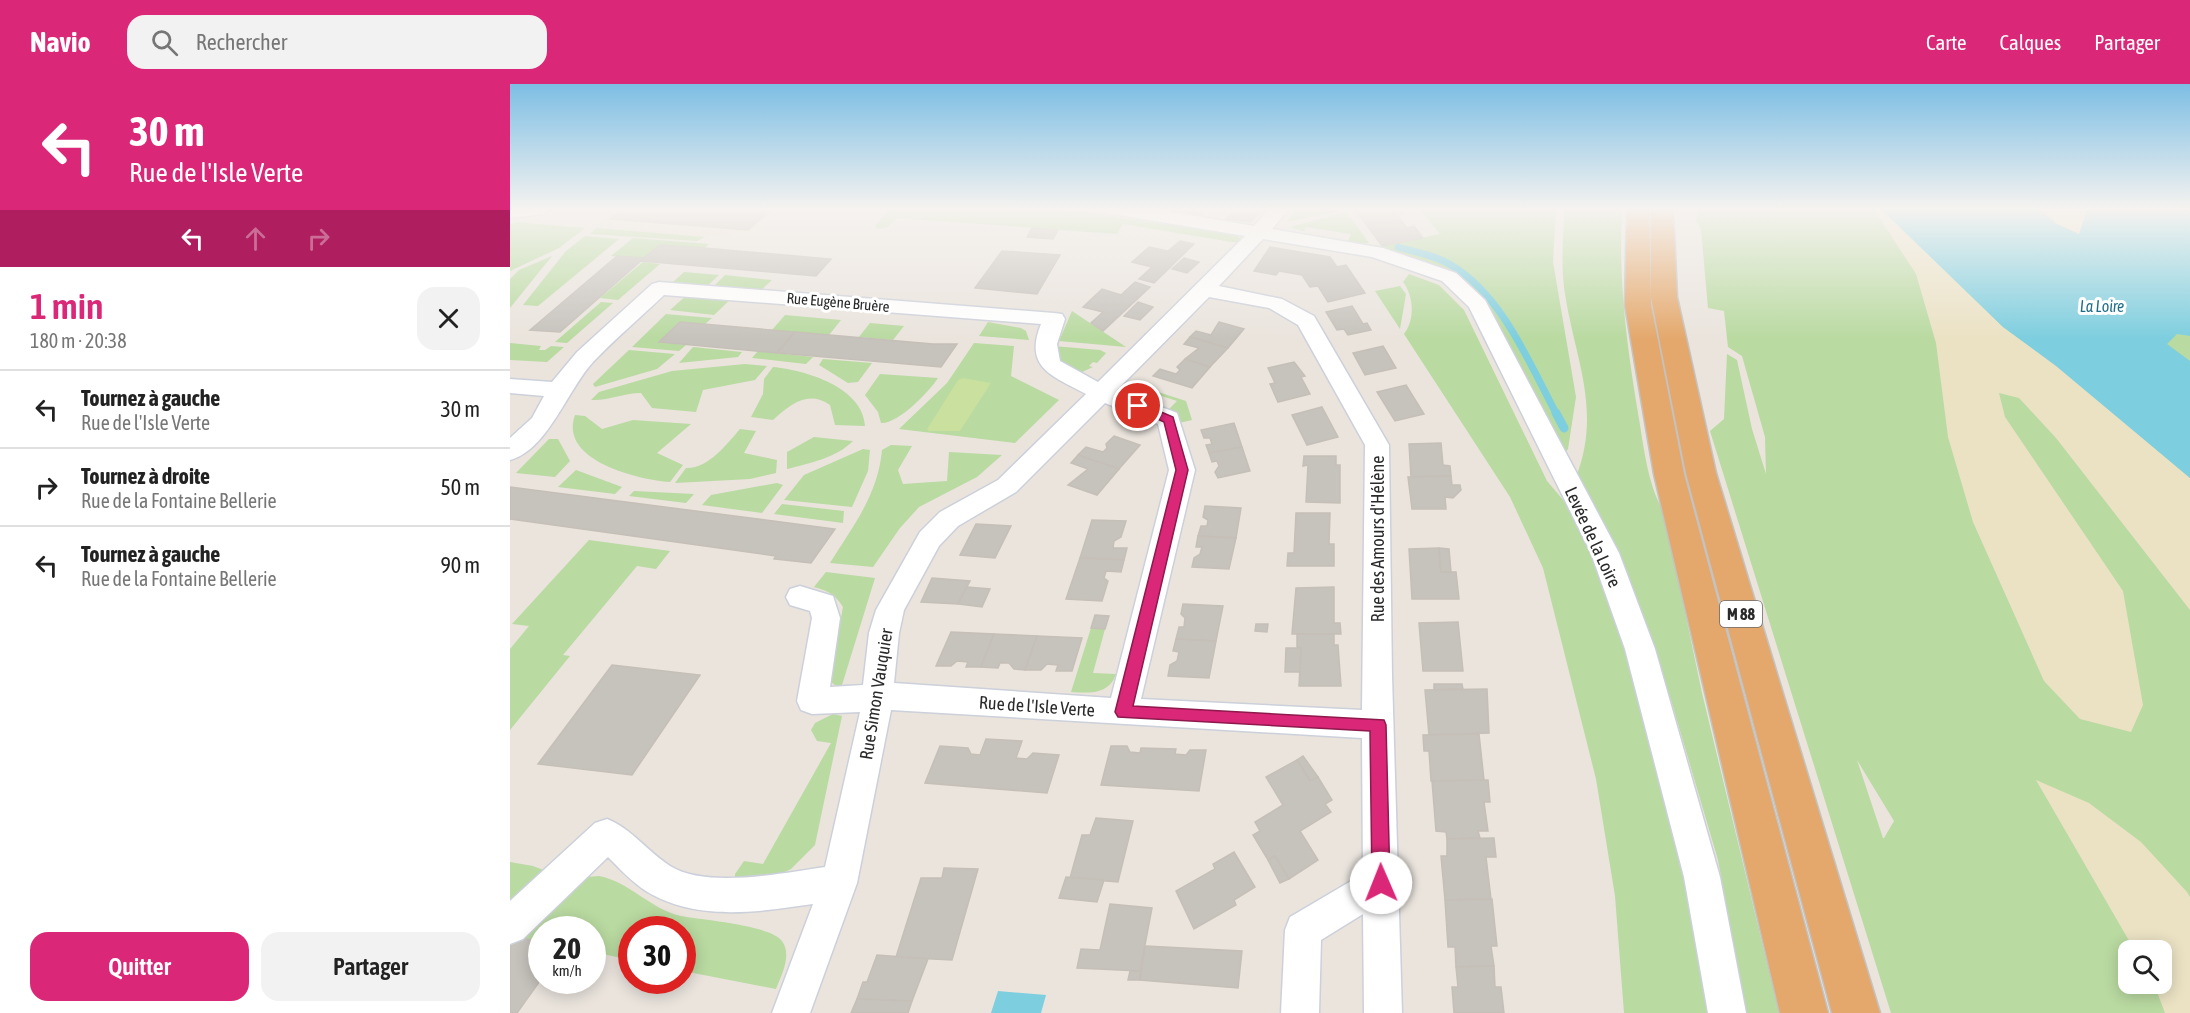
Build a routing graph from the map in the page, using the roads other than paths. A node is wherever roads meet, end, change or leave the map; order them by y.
1 (1240, 251) edge
2 (1372, 251) edge
3 (1638, 251) edge
4 (1663, 251) edge
5 (1205, 290) junction
6 (510, 386) edge
7 (558, 390) junction
8 (1102, 393) junction
9 (510, 452) edge
10 (800, 597) dead end
11 (876, 699) junction
12 (1123, 712) junction
13 (1378, 725) junction
14 (839, 883) junction
15 (1381, 883) junction
16 (510, 926) edge
17 (791, 1013) edge
18 (1300, 1013) edge
19 (1383, 1013) edge
20 (1726, 1013) edge
21 (1804, 1013) edge
22 (1856, 1013) edge

1 - 5 street, Rue Simon Vauquier
2 - 20 street, Levée de la Loire
3 - 21 highway, M 88
4 - 22 highway, M 88
5 - 8 street, Rue Simon Vauquier
5 - 13 street, Rue des Amours d'Hélène
6 - 7 street
7 - 8 street, Rue Eugène Bruère
7 - 9 street
8 - 11 street, Rue Simon Vauquier
8 - 12 street
10 - 11 street, Rue de l'Isle Verte
11 - 12 street, Rue de l'Isle Verte
11 - 14 street, Rue Simon Vauquier
12 - 13 street, Rue de l'Isle Verte
13 - 15 street, Rue des Amours d'Hélène
14 - 16 street
14 - 17 street, Rue Simon Vauquier
15 - 18 street
15 - 19 street, Rue des Amours d'Hélène

